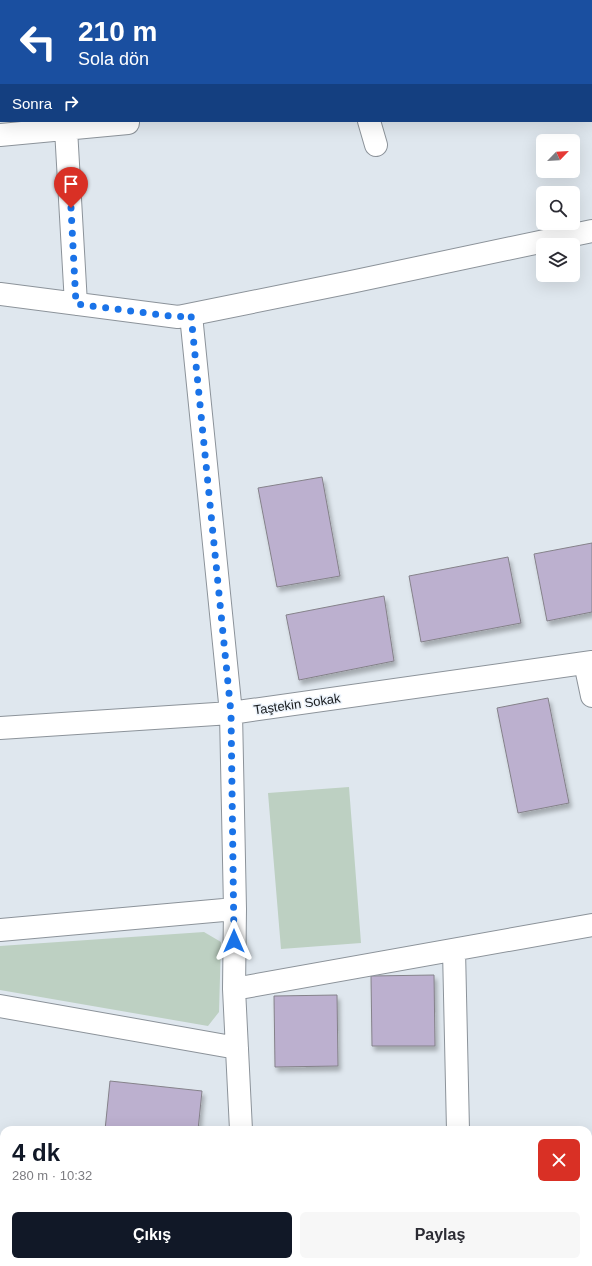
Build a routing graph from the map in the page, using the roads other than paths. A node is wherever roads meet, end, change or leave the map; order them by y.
1 (369, 122) edge
2 (128, 123) dead end
3 (66, 129) junction
4 (0, 135) edge
5 (376, 145) dead end
6 (592, 231) edge
7 (0, 294) edge
8 (76, 304) junction
9 (191, 315) junction
10 (588, 662) edge
11 (592, 696) edge
12 (231, 713) junction
13 (0, 728) edge
14 (235, 909) junction
15 (592, 925) edge
16 (0, 930) edge
17 (454, 950) junction
18 (234, 989) junction
19 (0, 1006) edge
20 (238, 1048) junction
21 (241, 1126) edge
22 (458, 1126) edge

1 - 5 street
2 - 3 street
3 - 4 street
3 - 8 street
6 - 9 street
7 - 8 street
8 - 9 street
9 - 12 street
10 - 11 street
10 - 12 street, Taştekin Sokak
12 - 13 street, Taştekin Sokak
12 - 14 street
14 - 16 street
14 - 18 street
15 - 17 street
17 - 18 street
17 - 22 street
18 - 20 street
19 - 20 street
20 - 21 street

